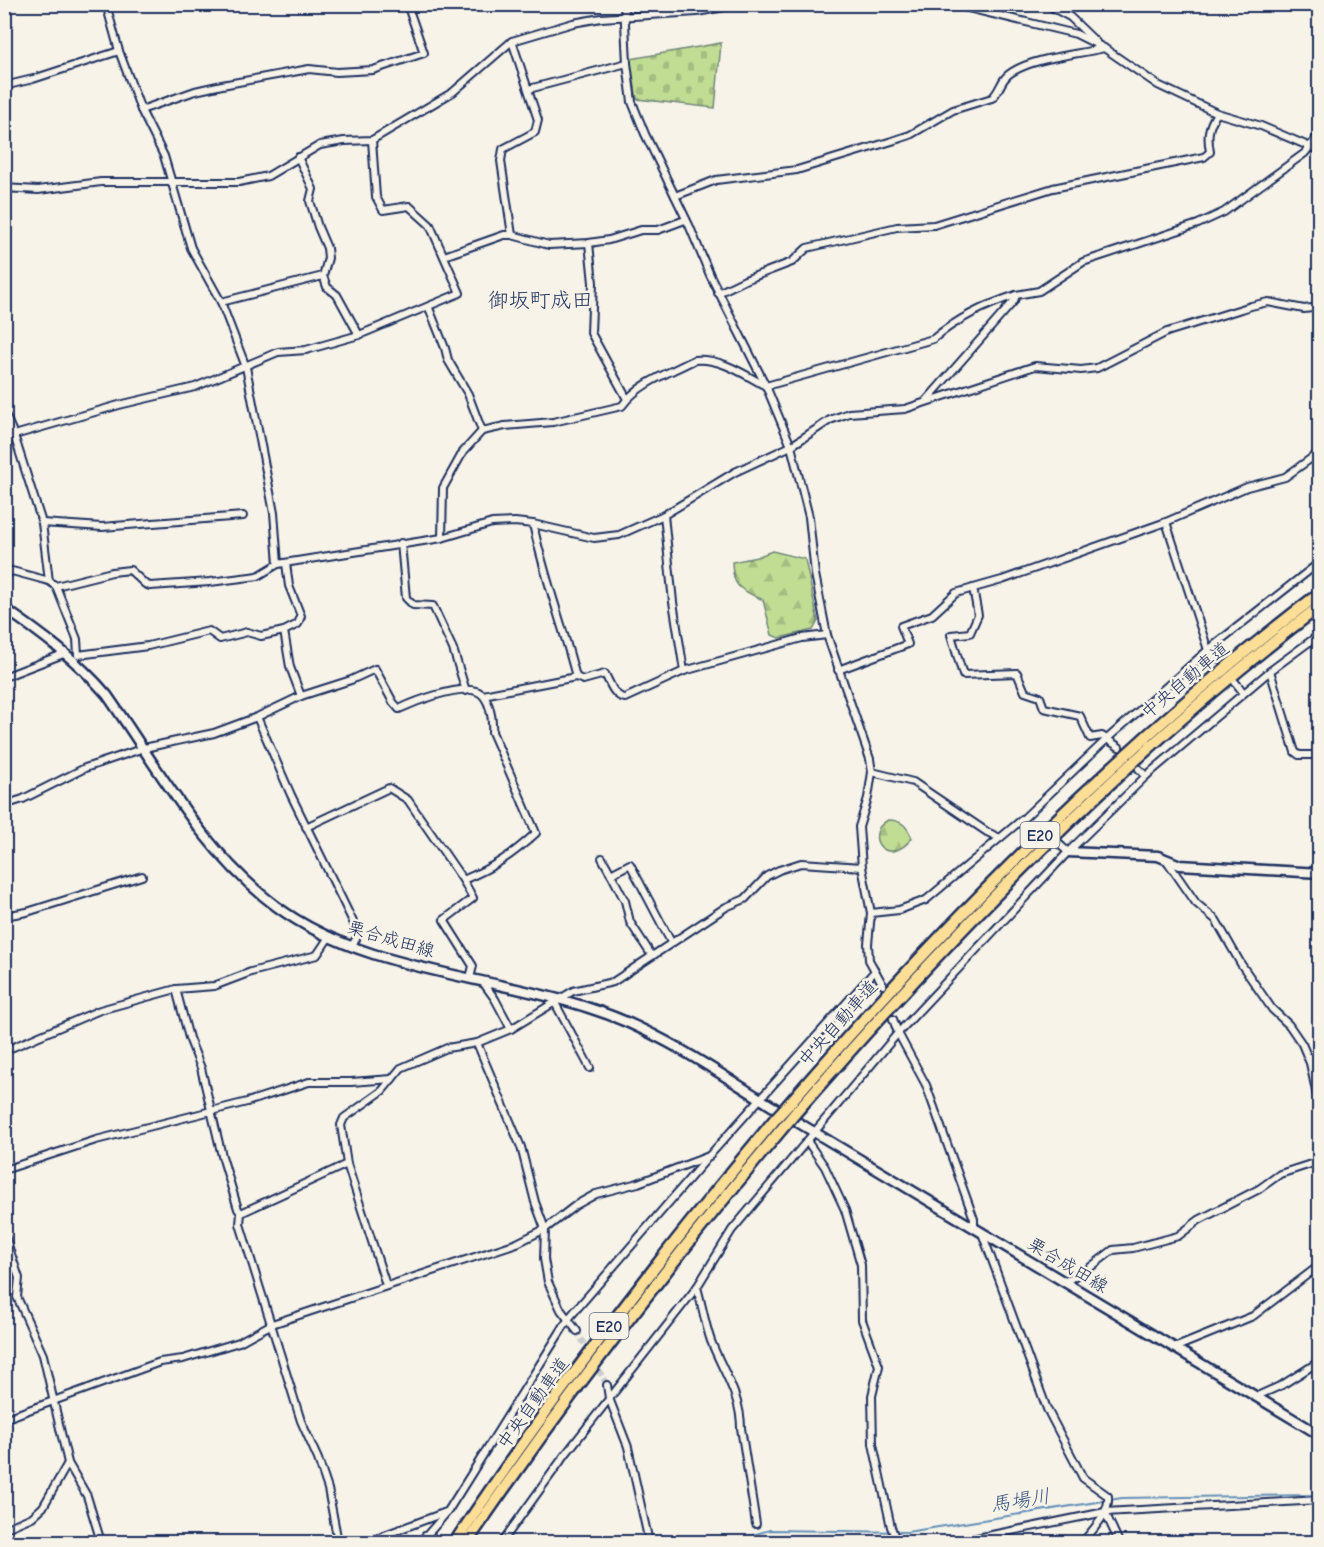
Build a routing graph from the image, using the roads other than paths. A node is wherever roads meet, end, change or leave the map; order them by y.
1 (106, 4) edge
2 (407, 4) edge
3 (624, 4) edge
4 (741, 4) edge
5 (951, 4) edge
6 (1046, 4) edge
7 (697, 8) edge
8 (623, 17) junction
9 (512, 40) junction
10 (1104, 48) junction
11 (119, 51) junction
12 (627, 63) junction
13 (4, 86) edge
14 (529, 89) junction
15 (141, 110) junction
16 (1217, 113) junction
17 (1320, 133) edge
18 (372, 140) junction
19 (1311, 146) junction
20 (1320, 151) edge
21 (298, 157) junction
22 (170, 181) junction
23 (4, 188) edge
24 (675, 196) junction
25 (686, 220) junction
26 (512, 235) junction
27 (589, 243) junction
28 (444, 256) junction
29 (323, 276) junction
30 (718, 293) junction
31 (1016, 295) junction
32 (221, 302) junction
33 (429, 308) junction
34 (1320, 308) edge
35 (359, 335) junction
36 (246, 367) junction
37 (766, 386) junction
38 (627, 399) junction
39 (925, 402) junction
40 (4, 412) edge
41 (482, 431) junction
42 (14, 435) junction
43 (4, 438) edge
44 (791, 446) junction
45 (1320, 452) edge
46 (664, 515) junction
47 (243, 516) dead end
48 (1166, 522) junction
49 (42, 523) junction
50 (533, 524) junction
51 (442, 538) junction
52 (401, 543) junction
53 (1320, 562) edge
54 (286, 563) junction
55 (278, 564) junction
56 (4, 577) edge
57 (50, 580) junction
58 (56, 586) junction
59 (973, 588) junction
60 (1320, 593) edge
61 (1320, 606) edge
62 (4, 608) edge
63 (284, 631) junction
64 (1320, 634) edge
65 (826, 635) junction
66 (1208, 650) junction
67 (72, 655) junction
68 (1217, 659) dead end
69 (838, 670) junction
70 (684, 671) junction
71 (1270, 671) junction
72 (4, 677) edge
73 (576, 677) junction
74 (1235, 682) dead end
75 (466, 691) junction
76 (1244, 693) junction
77 (483, 695) junction
78 (301, 696) junction
79 (257, 717) junction
80 (1108, 738) junction
81 (1119, 747) dead end
82 (144, 748) junction
83 (1320, 757) edge
84 (1139, 769) dead end
85 (872, 772) junction
86 (1146, 776) junction
87 (4, 806) edge
88 (1025, 817) junction
89 (1033, 823) tunnel mouth
90 (306, 827) junction
91 (1000, 838) junction
92 (1059, 844) dead end
93 (1068, 852) junction
94 (602, 858) dead end
95 (1167, 861) junction
96 (862, 867) junction
97 (1320, 873) edge
98 (611, 874) junction
99 (142, 876) dead end
100 (463, 880) junction
101 (871, 913) junction
102 (4, 916) edge
103 (329, 938) junction
104 (671, 942) junction
105 (351, 947) junction
106 (652, 956) junction
107 (874, 972) junction
108 (470, 978) junction
109 (482, 981) junction
110 (883, 985) dead end
111 (176, 989) junction
112 (557, 1000) junction
113 (894, 1019) dead end
114 (511, 1029) junction
115 (898, 1033) junction
116 (477, 1043) junction
117 (4, 1051) edge
118 (1320, 1054) edge
119 (1308, 1058) junction
120 (590, 1068) dead end
121 (392, 1078) junction
122 (761, 1099) junction
123 (792, 1108) junction
124 (1320, 1110) edge
125 (211, 1111) junction
126 (779, 1116) junction
127 (798, 1123) dead end
128 (816, 1132) junction
129 (807, 1140) junction
130 (709, 1156) junction
131 (1320, 1161) edge
132 (347, 1164) junction
133 (4, 1170) edge
134 (241, 1213) junction
135 (545, 1230) junction
136 (978, 1230) junction
137 (4, 1233) edge
138 (1320, 1265) edge
139 (1064, 1282) junction
140 (386, 1285) junction
141 (697, 1287) junction
142 (569, 1318) junction
143 (272, 1324) junction
144 (577, 1331) tunnel mouth
145 (1174, 1348) junction
146 (1320, 1361) edge
147 (607, 1385) tunnel mouth
148 (1255, 1397) junction
149 (609, 1398) junction
150 (54, 1402) junction
151 (4, 1419) edge
152 (1320, 1435) edge
153 (68, 1463) junction
154 (1320, 1500) edge
155 (448, 1511) junction
156 (1105, 1512) junction
157 (756, 1524) dead end
158 (4, 1529) edge
159 (423, 1539) edge
160 (896, 1540) edge
161 (101, 1542) edge
162 (338, 1542) edge
163 (366, 1542) edge
164 (434, 1542) edge
165 (455, 1542) edge
166 (467, 1542) edge
167 (501, 1542) edge
168 (649, 1542) edge
169 (957, 1542) edge
170 (1083, 1542) edge
171 (1119, 1542) edge

1 - 11 street
2 - 15 street
3 - 8 street
4 - 7 street
5 - 10 street
6 - 10 street
7 - 8 street
8 - 9 street
8 - 12 street
9 - 14 street
9 - 18 street
10 - 16 street
10 - 24 street
11 - 13 street
11 - 15 street
12 - 14 street
12 - 24 street
14 - 26 street
15 - 22 street
16 - 19 street
16 - 30 street
17 - 19 street
18 - 21 street
18 - 28 street
19 - 20 street
19 - 31 street
21 - 22 street
21 - 29 street
22 - 23 street
22 - 32 street
24 - 25 street
25 - 27 street
25 - 30 street
26 - 27 street
26 - 28 street
27 - 38 street
28 - 33 street
29 - 32 street
29 - 35 street
30 - 37 street
31 - 37 street
31 - 39 street
32 - 36 street
33 - 35 street
33 - 41 street
34 - 39 street
35 - 36 street
36 - 42 street
36 - 55 street
37 - 38 street
37 - 44 street
38 - 41 street
39 - 44 street
40 - 42 street
41 - 51 street
42 - 43 street
42 - 49 street
44 - 46 street
44 - 65 street
45 - 48 street
46 - 50 street
46 - 70 street
47 - 49 street
48 - 59 street
48 - 66 street
49 - 57 street
50 - 51 street
50 - 73 street
51 - 52 street
52 - 54 street
52 - 75 street
53 - 66 street
54 - 55 street
54 - 63 street
55 - 58 street
56 - 57 street
57 - 58 street
58 - 67 street
59 - 69 street
59 - 80 street
60 - 123 highway, 中央自動車道 / E20
61 - 123 highway, 中央自動車道 / E20
62 - 67 main road, 栗合成田線
63 - 67 street
63 - 78 street
64 - 71 street
65 - 69 street
65 - 70 street
66 - 68 street
66 - 80 street
67 - 72 street
67 - 82 main road, 栗合成田線
69 - 85 street
70 - 73 street
71 - 76 street
71 - 83 street
73 - 77 street
74 - 76 street
75 - 77 street
75 - 78 street
76 - 86 street
77 - 100 street
78 - 79 street
79 - 82 street
79 - 90 street
80 - 81 street
80 - 88 street
82 - 87 street
82 - 103 main road, 栗合成田線
84 - 86 street
85 - 91 street
85 - 96 street
86 - 93 street
88 - 89 street
88 - 91 street
90 - 100 street
90 - 105 street
91 - 101 street
92 - 93 street
93 - 95 main road
93 - 115 street
94 - 98 street
95 - 97 main road
95 - 119 street
96 - 101 street
96 - 104 street
98 - 104 street
98 - 106 street
99 - 102 street
100 - 108 street
101 - 107 street
103 - 105 main road, 栗合成田線
103 - 111 street
104 - 106 street
105 - 108 main road, 栗合成田線
106 - 112 street
107 - 110 street
107 - 122 street
108 - 109 main road, 栗合成田線
109 - 112 main road, 栗合成田線
109 - 114 street
111 - 117 street
111 - 125 street
112 - 114 street
112 - 120 street
112 - 122 main road, 栗合成田線
113 - 115 street
114 - 116 street
115 - 128 street
115 - 136 street
116 - 121 street
116 - 135 street
118 - 119 street
119 - 124 street
121 - 125 street
121 - 132 street
122 - 126 main road, 栗合成田線
122 - 130 street
123 - 126 highway, 中央自動車道 / E20, bridge
125 - 133 street
125 - 134 street
126 - 165 highway, 中央自動車道 / E20
126 - 166 highway, 中央自動車道 / E20
127 - 128 main road, 栗合成田線
128 - 129 street
128 - 136 main road, 栗合成田線
129 - 141 street
129 - 160 street
130 - 135 street
130 - 142 street
131 - 139 street
132 - 134 street
132 - 140 street
134 - 143 street
135 - 140 street
135 - 142 street
136 - 139 main road, 栗合成田線
136 - 156 street
137 - 150 street
138 - 145 street
139 - 145 main road, 栗合成田線
140 - 143 street
141 - 149 street
141 - 157 street
142 - 144 street
142 - 155 street
143 - 150 street
143 - 162 street
145 - 148 main road, 栗合成田線
146 - 148 street
147 - 149 street
148 - 152 main road, 栗合成田線
149 - 167 street
149 - 168 street
150 - 151 street
150 - 153 street
153 - 158 street
153 - 161 street
154 - 156 street
155 - 159 street
155 - 163 street
156 - 169 street
156 - 170 street
156 - 171 street
159 - 164 street

